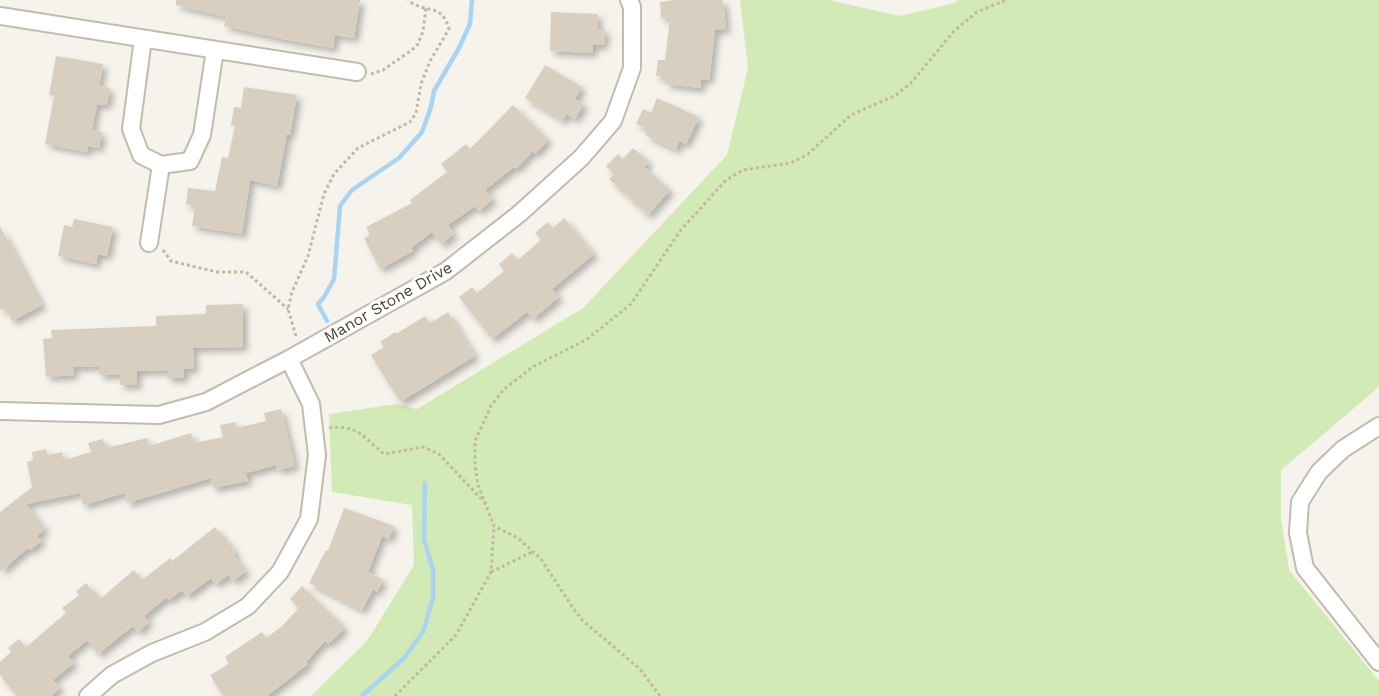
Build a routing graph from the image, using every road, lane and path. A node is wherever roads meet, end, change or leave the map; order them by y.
1 (408, 0) edge
2 (629, 0) edge
3 (1006, 0) edge
4 (426, 8) junction
5 (0, 16) edge
6 (143, 39) junction
7 (215, 50) junction
8 (357, 72) joint
9 (161, 165) junction
10 (149, 243) joint
11 (288, 309) junction
12 (289, 359) junction
13 (0, 411) edge
14 (1379, 426) edge
15 (315, 430) junction
16 (487, 506) junction
17 (494, 525) junction
18 (533, 552) junction
19 (491, 573) junction
20 (1379, 662) edge
21 (88, 696) edge
22 (395, 696) edge
23 (660, 696) edge

1 - 4 path
2 - 12 street, Manor Stone Drive
3 - 16 path
4 - 8 path
4 - 11 path
5 - 6 street
6 - 7 street
6 - 9 street
7 - 8 street
7 - 9 street
9 - 10 street
10 - 11 path
11 - 12 path
12 - 13 street, Manor Stone Drive
12 - 15 street
14 - 20 street
15 - 16 path
15 - 21 street
16 - 17 path
17 - 18 path
17 - 19 path
18 - 19 path
18 - 23 path
19 - 22 path

